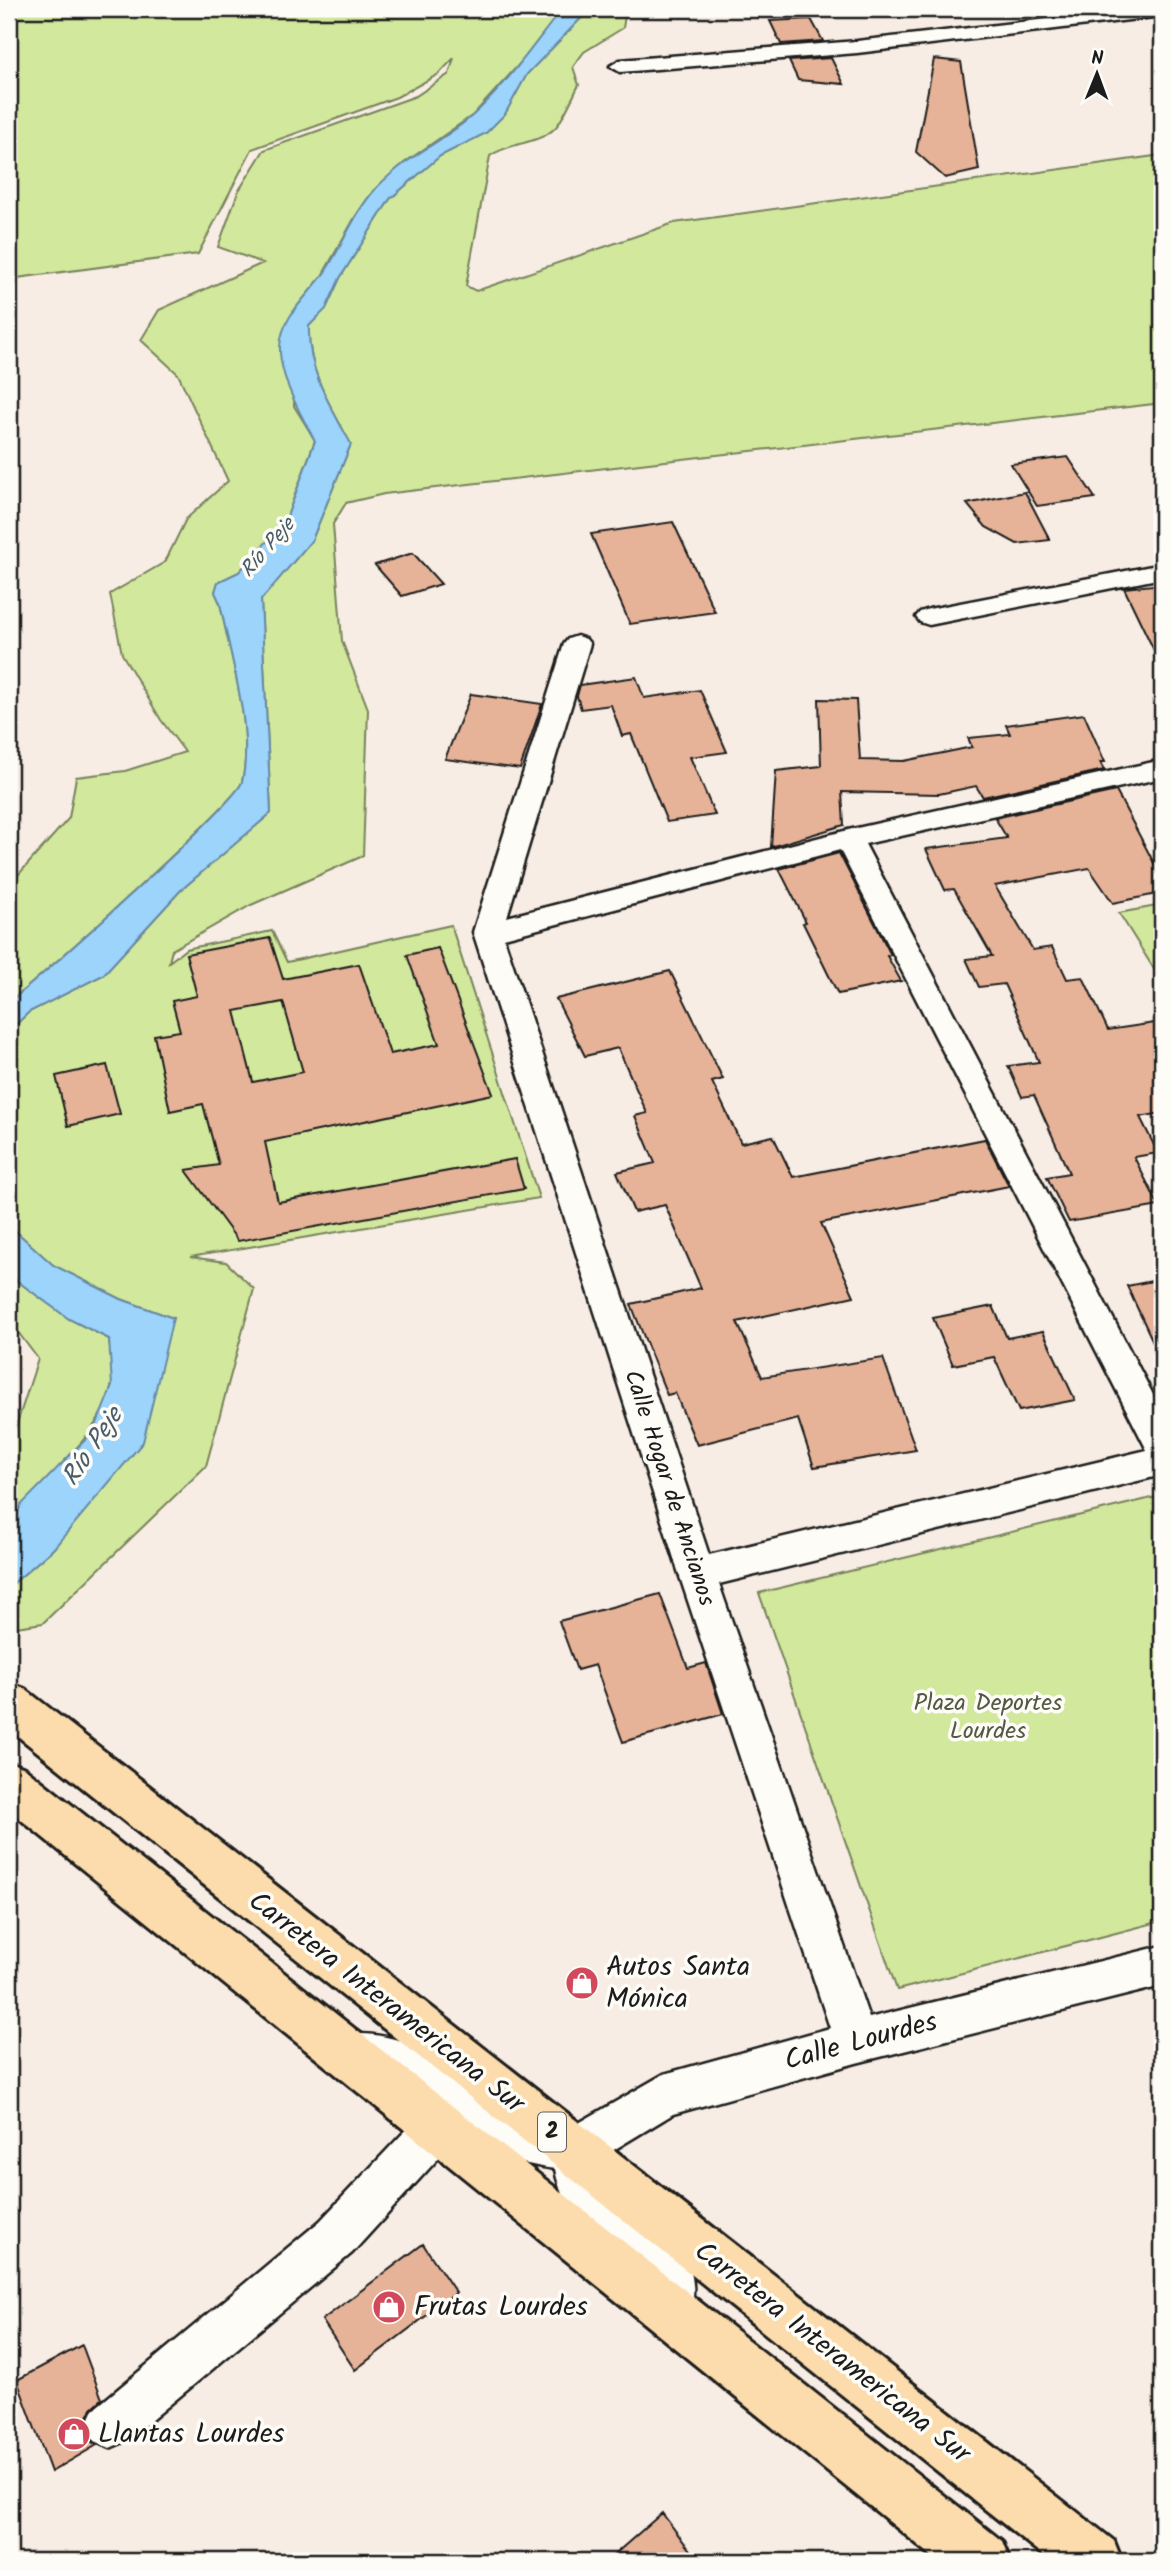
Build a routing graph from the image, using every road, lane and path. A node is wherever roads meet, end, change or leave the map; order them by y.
1 (1162, 11) edge
2 (620, 66) dead end
3 (1162, 571) edge
4 (929, 617) dead end
5 (577, 644) dead end
6 (1162, 769) edge
7 (848, 838) junction
8 (488, 932) junction
9 (1162, 1445) edge
10 (1162, 1461) edge
11 (697, 1574) junction
12 (9, 1703) edge
13 (9, 1783) edge
14 (1162, 1966) edge
15 (856, 2042) junction
16 (345, 2051) junction
17 (439, 2126) junction
18 (574, 2150) junction
19 (669, 2309) junction
20 (110, 2425) dead end
21 (982, 2561) edge
22 (1094, 2561) edge

1 - 2 street
3 - 4 street
5 - 8 street
6 - 7 street
7 - 8 street
7 - 9 street
8 - 11 street, Calle Hogar de Ancianos
10 - 11 street
11 - 15 street, Calle Hogar de Ancianos
12 - 18 highway, Carretera Interamericana Sur / 2
13 - 16 highway
14 - 15 street, Calle Lourdes
15 - 18 street, Calle Lourdes
16 - 17 highway
16 - 18 street
17 - 19 highway
17 - 20 street
18 - 19 street
18 - 22 highway, Carretera Interamericana Sur / 2
19 - 21 highway

